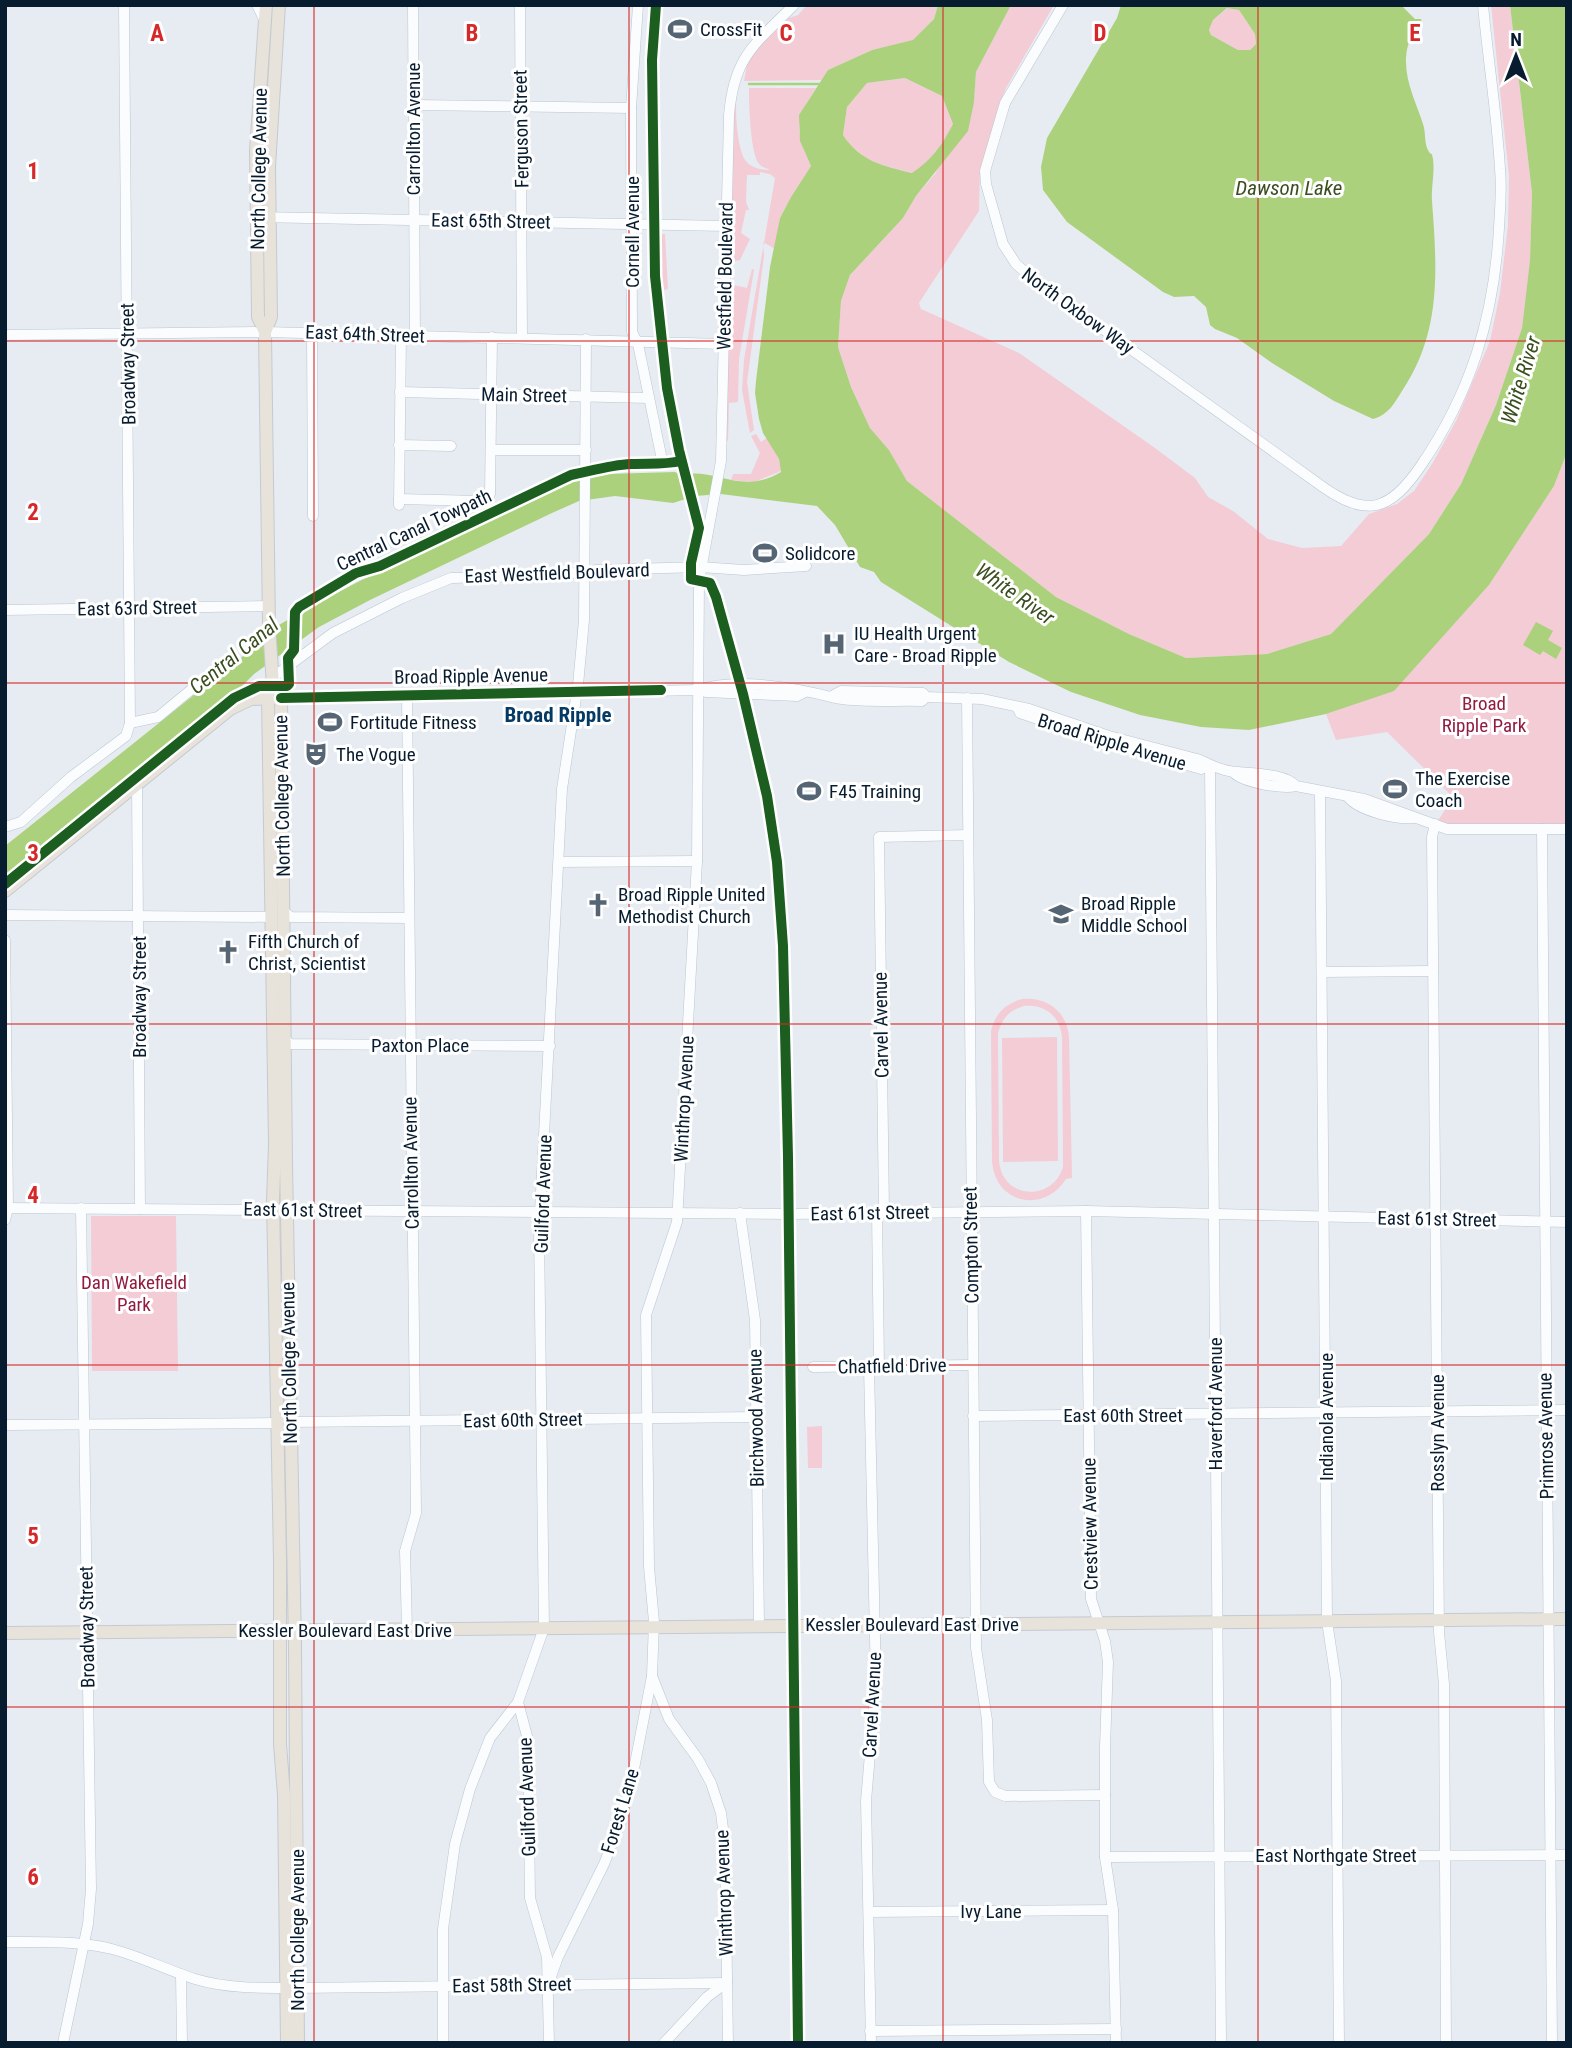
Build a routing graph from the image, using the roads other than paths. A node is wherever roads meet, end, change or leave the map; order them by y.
1 (124, 5) edge
2 (257, 5) edge
3 (266, 5) edge
4 (279, 5) edge
5 (413, 5) edge
6 (520, 5) edge
7 (638, 5) edge
8 (794, 5) edge
9 (1063, 5) edge
10 (1483, 5) edge
11 (265, 21) junction
12 (414, 105) junction
13 (520, 107) junction
14 (631, 108) junction
15 (263, 217) junction
16 (414, 219) junction
17 (522, 222) junction
18 (632, 225) junction
19 (725, 226) junction
20 (265, 331) junction
21 (128, 333) junction
22 (312, 333) junction
23 (5, 335) edge
24 (401, 336) junction
25 (415, 336) junction
26 (492, 337) junction
27 (522, 338) junction
28 (586, 339) junction
29 (636, 340) junction
30 (724, 344) junction
31 (400, 392) junction
32 (492, 394) junction
33 (586, 397) junction
34 (648, 398) junction
35 (399, 445) junction
36 (451, 446) dead end
37 (492, 450) junction
38 (586, 450) junction
39 (661, 455) dead end
40 (313, 516) dead end
41 (806, 566) dead end
42 (700, 567) junction
43 (585, 572) junction
44 (269, 606) junction
45 (131, 608) junction
46 (5, 610) edge
47 (198, 684) dead end
48 (273, 686) junction
49 (699, 690) junction
50 (577, 691) junction
51 (407, 695) junction
52 (967, 698) junction
53 (130, 723) junction
54 (1210, 766) junction
55 (137, 785) junction
56 (1321, 792) junction
57 (1435, 824) junction
58 (5, 827) edge
59 (1542, 829) junction
60 (1567, 829) edge
61 (968, 835) junction
62 (697, 861) junction
63 (559, 862) junction
64 (5, 891) edge
65 (5, 915) edge
66 (139, 916) junction
67 (282, 917) junction
68 (409, 918) junction
69 (5, 940) edge
70 (1433, 971) junction
71 (1323, 972) junction
72 (286, 1044) junction
73 (410, 1045) junction
74 (550, 1046) junction
75 (7, 1208) edge
76 (81, 1208) junction
77 (140, 1209) junction
78 (273, 1210) junction
79 (288, 1210) junction
80 (1086, 1211) junction
81 (411, 1212) junction
82 (677, 1212) junction
83 (881, 1212) junction
84 (971, 1212) junction
85 (540, 1213) junction
86 (740, 1213) junction
87 (1213, 1213) junction
88 (1324, 1216) junction
89 (1436, 1219) junction
90 (5, 1220) edge
91 (1544, 1221) junction
92 (1567, 1222) edge
93 (972, 1365) junction
94 (813, 1367) dead end
95 (874, 1367) junction
96 (1546, 1410) junction
97 (1567, 1410) edge
98 (1437, 1412) junction
99 (1215, 1413) junction
100 (1326, 1413) junction
101 (1089, 1415) junction
102 (973, 1416) junction
103 (756, 1417) junction
104 (647, 1418) junction
105 (414, 1420) junction
106 (542, 1420) junction
107 (284, 1422) junction
108 (84, 1424) junction
109 (5, 1425) edge
110 (1548, 1619) junction
111 (1567, 1619) edge
112 (1438, 1620) junction
113 (1327, 1621) junction
114 (1217, 1622) junction
115 (976, 1623) junction
116 (1098, 1623) junction
117 (759, 1625) junction
118 (874, 1625) junction
119 (654, 1626) junction
120 (544, 1628) junction
121 (280, 1630) junction
122 (294, 1630) junction
123 (407, 1630) junction
124 (87, 1632) junction
125 (5, 1633) edge
126 (652, 1676) junction
127 (518, 1702) junction
128 (1105, 1795) junction
129 (1338, 1855) junction
130 (1446, 1855) junction
131 (1550, 1855) junction
132 (1567, 1855) edge
133 (1219, 1856) junction
134 (1105, 1857) junction
135 (1113, 1910) junction
136 (869, 1912) junction
137 (5, 1942) edge
138 (83, 1944) junction
139 (181, 1974) junction
140 (727, 1983) junction
141 (548, 1984) junction
142 (442, 1986) junction
143 (292, 1988) junction
144 (1116, 2029) junction
145 (870, 2031) junction
146 (63, 2043) edge
147 (182, 2043) edge
148 (287, 2043) edge
149 (298, 2043) edge
150 (443, 2043) edge
151 (548, 2043) edge
152 (664, 2043) edge
153 (727, 2043) edge
154 (870, 2043) edge
155 (1116, 2043) edge
156 (1221, 2043) edge
157 (1339, 2043) edge
158 (1446, 2043) edge
159 (1552, 2043) edge

1 - 21 street, Broadway Street
2 - 11 street
3 - 11 main road, North College Avenue
4 - 15 main road, North College Avenue
5 - 12 street, Carrollton Avenue
6 - 13 street, Ferguson Street
7 - 14 street, Cornell Avenue
8 - 19 street, Westfield Boulevard
9 - 10 street, North Oxbow Way
11 - 15 main road, North College Avenue
12 - 13 street
12 - 16 street, Carrollton Avenue
13 - 14 street
13 - 17 street, Ferguson Street
14 - 18 street, Cornell Avenue
15 - 16 street, East 65th Street
15 - 20 main road, North College Avenue
16 - 17 street, East 65th Street
16 - 25 street, Carrollton Avenue
17 - 18 street, East 65th Street
17 - 27 street, Ferguson Street
18 - 19 street, East 65th Street
18 - 29 street, Cornell Avenue
19 - 30 street, Westfield Boulevard
20 - 21 street, East 64th Street
20 - 22 street, East 64th Street
20 - 44 main road, North College Avenue
21 - 23 street, East 64th Street
21 - 45 street, Broadway Street
22 - 24 street, East 64th Street
22 - 40 street
24 - 25 street, East 64th Street
24 - 31 street
25 - 26 street, East 64th Street
26 - 27 street, East 64th Street
26 - 32 street
27 - 28 street, East 64th Street
28 - 29 street, East 64th Street
28 - 33 street, Guilford Avenue
29 - 30 street, East 64th Street
29 - 34 street, Cornell Avenue
30 - 42 street, Westfield Boulevard
31 - 32 street, Main Street
31 - 35 street
32 - 33 street, Main Street
32 - 37 street
33 - 34 street, Main Street
33 - 38 street, Guilford Avenue
34 - 39 street, Cornell Avenue
35 - 36 street
35 - 37 street
37 - 38 street
38 - 43 street, Guilford Avenue
41 - 42 street, East Westfield Boulevard
42 - 43 street, East Westfield Boulevard
42 - 49 street, Winthrop Avenue
43 - 48 street, East Westfield Boulevard
43 - 50 street, Guilford Avenue
44 - 45 street, East 63rd Street
44 - 48 main road, North College Avenue
45 - 46 street, East 63rd Street
45 - 53 street, Broadway Street
47 - 53 street
48 - 51 street, Broad Ripple Avenue
48 - 55 main road, East Westfield Boulevard
48 - 67 main road, North College Avenue
49 - 50 street, Broad Ripple Avenue
49 - 52 street, Broad Ripple Avenue
49 - 62 street, Winthrop Avenue
50 - 51 street, Broad Ripple Avenue
50 - 63 street, Guilford Avenue
51 - 68 street, Carrollton Avenue
52 - 54 street, Broad Ripple Avenue
52 - 61 street, Compton Street
53 - 58 street
54 - 56 street, Broad Ripple Avenue
54 - 87 street, Haverford Avenue
55 - 64 main road, East Westfield Boulevard
55 - 66 street, Broadway Street
56 - 57 street, Broad Ripple Avenue
56 - 71 street, Indianola Avenue
57 - 59 street, Broad Ripple Avenue
57 - 70 street, Rosslyn Avenue
59 - 60 street, Broad Ripple Avenue
59 - 91 street, Primrose Avenue
61 - 83 street, Carvel Avenue
61 - 84 street, Compton Street
62 - 63 street
62 - 82 street, Winthrop Avenue
63 - 74 street, Guilford Avenue
65 - 66 street
66 - 67 street
66 - 77 street, Broadway Street
67 - 68 street
67 - 72 main road, North College Avenue
67 - 78 main road, North College Avenue
68 - 73 street, Carrollton Avenue
69 - 75 street
70 - 71 street
70 - 89 street, Rosslyn Avenue
71 - 88 street, Indianola Avenue
72 - 73 street, Paxton Place
72 - 79 main road, North College Avenue
73 - 74 street, Paxton Place
73 - 81 street, Carrollton Avenue
74 - 85 street, Guilford Avenue
75 - 76 street, East 61st Street
75 - 90 street
76 - 77 street, East 61st Street
76 - 108 street, Broadway Street
77 - 78 street, East 61st Street
78 - 79 street, East 61st Street
78 - 107 main road, North College Avenue
79 - 81 street, East 61st Street
79 - 107 main road, North College Avenue
80 - 84 street, East 61st Street
80 - 87 street, East 61st Street
80 - 101 street, Crestview Avenue
81 - 85 street, East 61st Street
81 - 105 street, Carrollton Avenue
82 - 85 street, East 61st Street
82 - 86 street, East 61st Street
82 - 104 street, Winthrop Avenue
83 - 84 street, East 61st Street
83 - 86 street, East 61st Street
83 - 95 street, Carvel Avenue
84 - 93 street, Compton Street
85 - 106 street, Guilford Avenue
86 - 103 street, Birchwood Avenue
87 - 88 street, East 61st Street
87 - 99 street, Haverford Avenue
88 - 89 street, East 61st Street
88 - 100 street, Indianola Avenue
89 - 91 street, East 61st Street
89 - 98 street, Rosslyn Avenue
91 - 92 street, East 61st Street
91 - 96 street, Primrose Avenue
93 - 95 street, Chatfield Drive
93 - 102 street, Compton Street
94 - 95 street, Chatfield Drive
95 - 118 street, Carvel Avenue
96 - 97 street, East 60th Street
96 - 98 street, East 60th Street
96 - 110 street, Primrose Avenue
98 - 100 street, East 60th Street
98 - 112 street, Rosslyn Avenue
99 - 100 street, East 60th Street
99 - 101 street, East 60th Street
99 - 114 street, Haverford Avenue
100 - 113 street, Indianola Avenue
101 - 102 street, East 60th Street
101 - 116 street, Crestview Avenue
102 - 115 street, Compton Street
103 - 104 street, East 60th Street
103 - 117 street, Birchwood Avenue
104 - 106 street, East 60th Street
104 - 119 street, Winthrop Avenue
105 - 106 street, East 60th Street
105 - 107 street, East 60th Street
105 - 123 street, Carrollton Avenue
106 - 120 street, Guilford Avenue
107 - 108 street, East 60th Street
107 - 121 main road, North College Avenue
107 - 122 main road, North College Avenue
108 - 109 street, East 60th Street
108 - 124 street, Broadway Street
110 - 111 main road, Kessler Boulevard East Drive
110 - 112 main road, Kessler Boulevard East Drive
110 - 131 street, Primrose Avenue
112 - 113 main road, Kessler Boulevard East Drive
112 - 130 street, Rosslyn Avenue
113 - 114 main road, Kessler Boulevard East Drive
113 - 129 street, Indianola Avenue
114 - 116 main road, Kessler Boulevard East Drive
114 - 133 street, Haverford Avenue
115 - 116 main road, Kessler Boulevard East Drive
115 - 118 main road, Kessler Boulevard East Drive
115 - 128 street, Compton Street
116 - 128 street, Crestview Avenue
117 - 118 main road, Kessler Boulevard East Drive
117 - 119 main road, Kessler Boulevard East Drive
118 - 136 street, Carvel Avenue
119 - 120 main road, Kessler Boulevard East Drive
119 - 126 street, Forest Lane
120 - 123 main road, Kessler Boulevard East Drive
120 - 127 street, Guilford Avenue
121 - 122 main road, Kessler Boulevard East Drive
121 - 124 main road, Kessler Boulevard East Drive
121 - 143 main road, North College Avenue
122 - 123 main road, Kessler Boulevard East Drive
122 - 143 main road, North College Avenue
124 - 125 main road, Kessler Boulevard East Drive
124 - 138 street, Broadway Street
126 - 140 street, Winthrop Avenue
126 - 141 street, Forest Lane
127 - 141 street, Guilford Avenue
127 - 142 street
128 - 134 street, Crestview Avenue
129 - 130 street, East Northgate Street
129 - 133 street, East Northgate Street
129 - 157 street, Indianola Avenue
130 - 131 street, East Northgate Street
130 - 158 street, Rosslyn Avenue
131 - 132 street, East Northgate Street
131 - 159 street, Primrose Avenue
133 - 134 street, East Northgate Street
133 - 156 street, Haverford Avenue
134 - 135 street, Crestview Avenue
135 - 136 street, Ivy Lane
135 - 144 street, Crestview Avenue
136 - 145 street, Carvel Avenue
137 - 138 street, East 58th Street
138 - 139 street, East 58th Street
138 - 146 street, Broadway Street
139 - 143 street, East 58th Street
139 - 147 street
140 - 141 street, East 58th Street
140 - 152 street
140 - 153 street, Winthrop Avenue
141 - 142 street, East 58th Street
141 - 151 street, Guilford Avenue
142 - 143 street, East 58th Street
142 - 150 street
143 - 148 main road, North College Avenue
143 - 149 main road, North College Avenue
144 - 145 street
144 - 155 street, Crestview Avenue
145 - 154 street, Carvel Avenue

